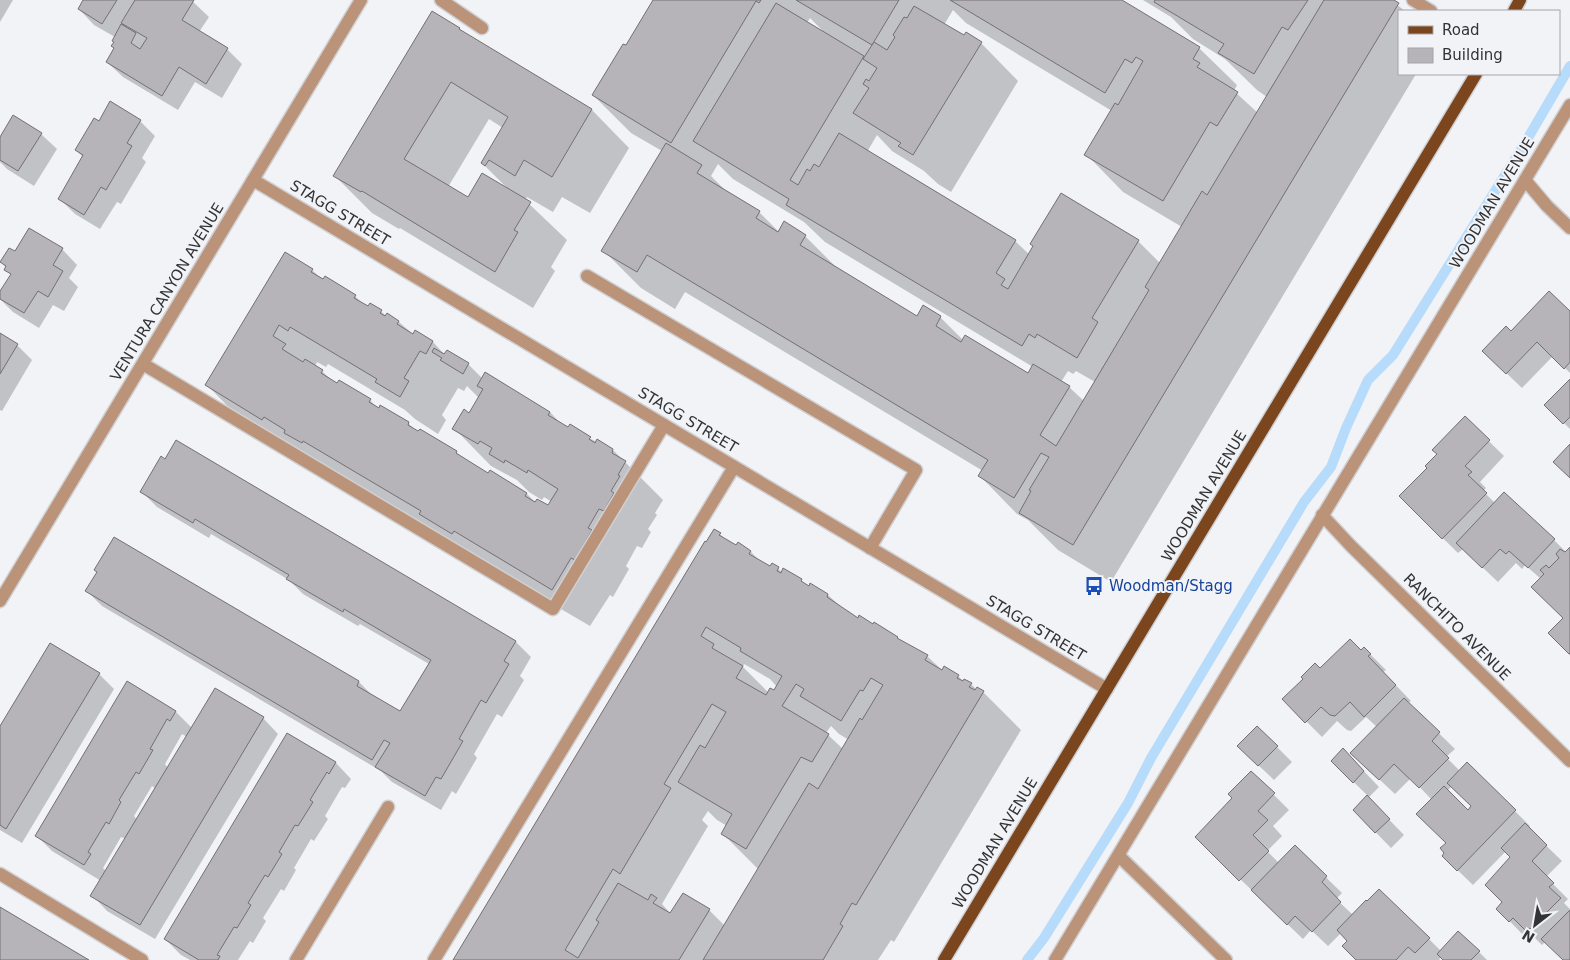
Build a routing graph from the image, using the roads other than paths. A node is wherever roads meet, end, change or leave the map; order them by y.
1 (361, 0) edge
2 (441, 0) edge
3 (1413, 0) edge
4 (1429, 10) edge
5 (482, 28) dead end
6 (1475, 75) edge
7 (1570, 105) edge
8 (253, 180) junction
9 (1525, 180) junction
10 (1570, 228) edge
11 (586, 276) dead end
12 (142, 364) junction
13 (664, 425) junction
14 (734, 467) junction
15 (1322, 515) junction
16 (870, 548) junction
17 (0, 601) edge
18 (1107, 689) junction
19 (1570, 761) edge
20 (388, 808) dead end
21 (1119, 856) junction
22 (0, 874) edge
23 (142, 960) edge
24 (296, 960) edge
25 (434, 960) edge
26 (944, 960) edge
27 (1055, 960) edge
28 (1226, 960) edge

1 - 8 street, VENTURA CANYON AVENUE
2 - 5 street
3 - 4 street
6 - 18 main road, WOODMAN AVENUE
7 - 9 street, WOODMAN AVENUE
8 - 12 street, VENTURA CANYON AVENUE
8 - 13 street, STAGG STREET
9 - 10 street
9 - 15 street, WOODMAN AVENUE
11 - 16 street
12 - 13 street
12 - 17 street, VENTURA CANYON AVENUE
13 - 14 street, STAGG STREET
14 - 16 street, STAGG STREET
14 - 25 street
15 - 19 street, RANCHITO AVENUE
15 - 21 street, WOODMAN AVENUE
16 - 18 street, STAGG STREET
18 - 26 main road, WOODMAN AVENUE
20 - 24 street
21 - 27 street, WOODMAN AVENUE
21 - 28 street
22 - 23 street

